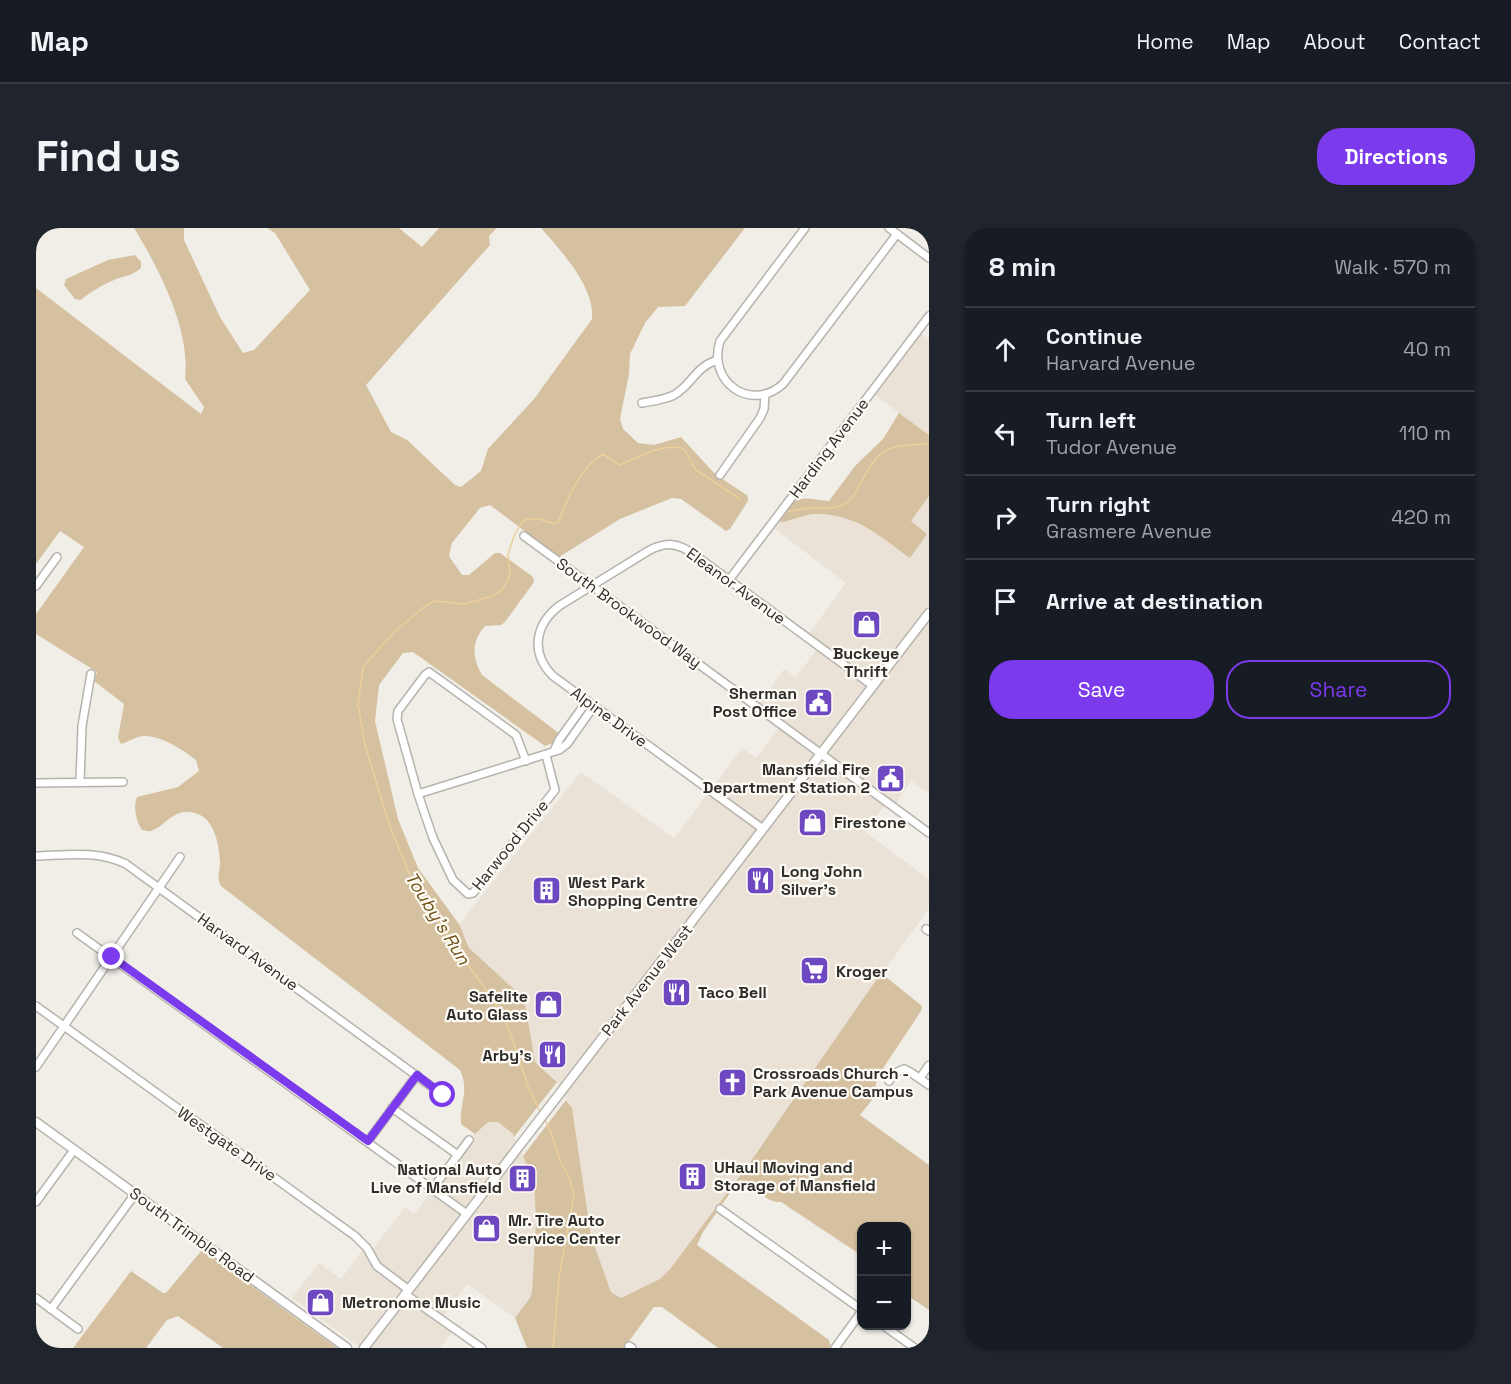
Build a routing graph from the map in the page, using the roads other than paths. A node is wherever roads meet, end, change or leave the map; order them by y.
1 (805, 228) edge
2 (889, 228) edge
3 (897, 234) junction
4 (929, 258) edge
5 (929, 316) edge
6 (717, 360) junction
7 (765, 394) junction
8 (642, 403) dead end
9 (720, 475) dead end
10 (524, 536) dead end
11 (57, 557) dead end
12 (729, 580) junction
13 (36, 586) edge
14 (592, 586) junction
15 (929, 613) edge
16 (91, 674) dead end
17 (873, 686) junction
18 (590, 704) junction
19 (820, 754) junction
20 (546, 755) junction
21 (526, 761) junction
22 (80, 782) junction
23 (123, 782) dead end
24 (36, 783) edge
25 (418, 794) junction
26 (763, 829) junction
27 (929, 833) edge
28 (36, 856) edge
29 (180, 857) dead end
30 (159, 888) junction
31 (77, 933) dead end
32 (112, 957) junction
33 (36, 1006) edge
34 (64, 1026) junction
35 (929, 1065) edge
36 (36, 1067) edge
37 (417, 1075) junction
38 (920, 1078) junction
39 (889, 1081) dead end
40 (929, 1085) edge
41 (443, 1095) dead end
42 (392, 1108) junction
43 (36, 1122) edge
44 (469, 1140) dead end
45 (368, 1141) junction
46 (74, 1150) junction
47 (458, 1155) junction
48 (433, 1188) junction
49 (135, 1194) junction
50 (36, 1202) edge
51 (720, 1209) dead end
52 (467, 1214) junction
53 (407, 1292) junction
54 (36, 1298) edge
55 (857, 1307) edge
56 (51, 1309) junction
57 (857, 1316) edge
58 (78, 1329) dead end
59 (890, 1330) edge
60 (347, 1348) edge
61 (364, 1348) edge
62 (482, 1348) edge
63 (835, 1348) edge
64 (915, 1348) edge

1 - 6 street
2 - 3 street
3 - 4 street
3 - 7 street
5 - 12 street, Harding Avenue
6 - 7 street
6 - 8 street
7 - 9 street
10 - 14 street, South Brookwood Way
11 - 13 street
12 - 14 street, Eleanor Avenue
12 - 17 street, Eleanor Avenue
14 - 18 street, Alpine Drive
14 - 19 street, South Brookwood Way
15 - 17 main road, Park Avenue West
16 - 22 street
17 - 19 main road, Park Avenue West
18 - 20 street
18 - 26 street, Alpine Drive
19 - 26 main road, Park Avenue West
19 - 27 street, South Brookwood Way
20 - 21 street
20 - 25 street, Harwood Drive
21 - 25 street
21 - 25 street, Harwood Drive
22 - 23 street
22 - 24 street
26 - 52 main road, Park Avenue West
28 - 30 street, Harvard Avenue
29 - 30 street
30 - 32 street
30 - 37 street, Harvard Avenue
31 - 32 street
32 - 34 street
32 - 45 street
33 - 34 street, Westgate Drive
34 - 36 street
34 - 53 street, Westgate Drive
35 - 38 street
37 - 41 street, Harvard Avenue
37 - 42 street
38 - 39 street
38 - 40 street
42 - 45 street
42 - 47 street
43 - 46 main road, South Trimble Road
44 - 47 street
45 - 48 street
46 - 49 main road, South Trimble Road
46 - 50 street
47 - 48 street
48 - 52 street
49 - 56 street
49 - 60 main road, South Trimble Road
51 - 55 street
52 - 53 main road, Park Avenue West
53 - 61 main road, Park Avenue West
53 - 62 street, Westgate Drive
54 - 56 street
56 - 58 street
57 - 63 street
59 - 64 street

